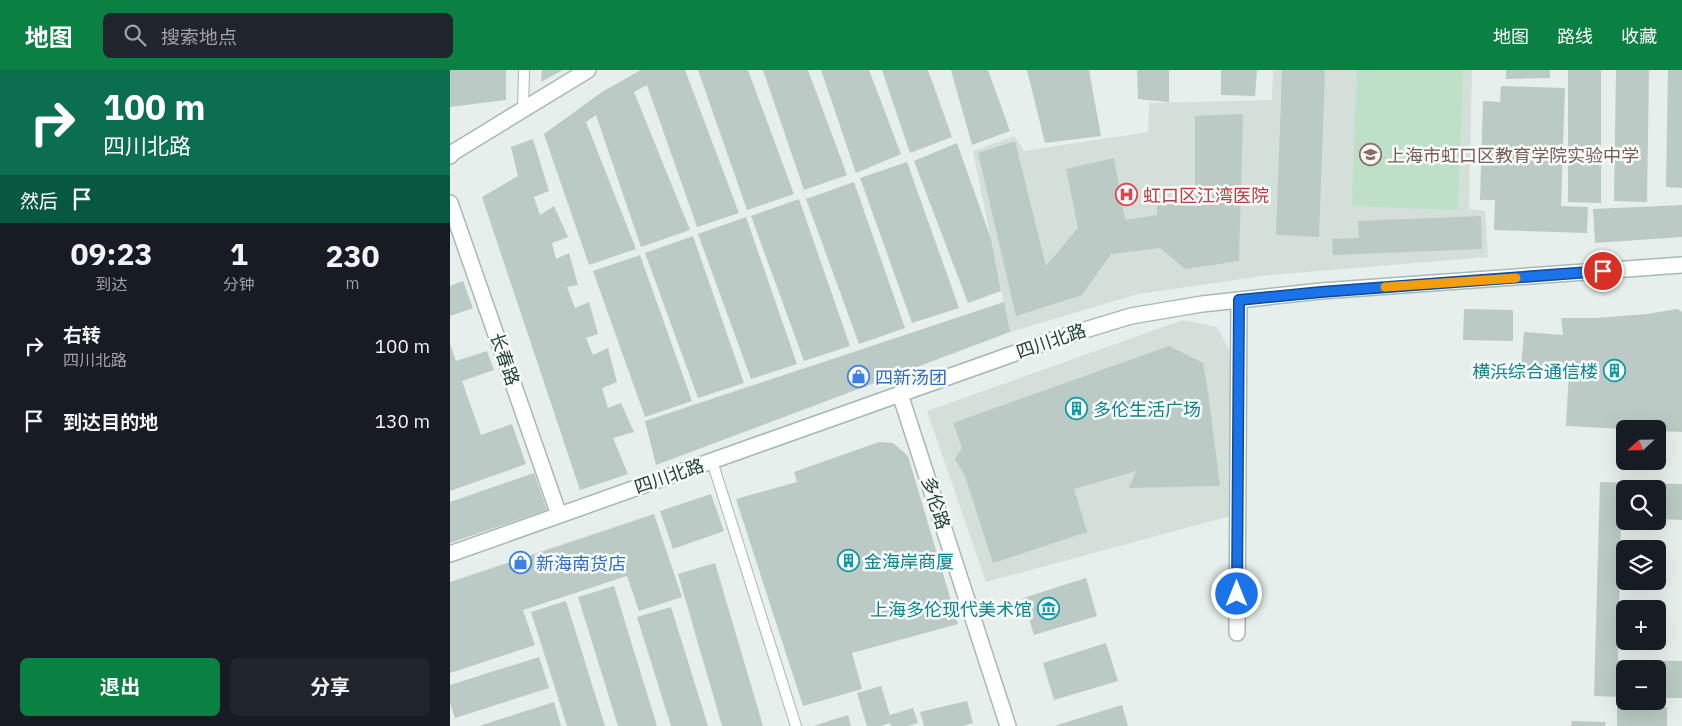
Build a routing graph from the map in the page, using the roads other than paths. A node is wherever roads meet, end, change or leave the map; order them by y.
1 (524, 70) edge
2 (588, 70) edge
3 (523, 110) junction
4 (450, 156) edge
5 (450, 203) edge
6 (1682, 265) edge
7 (1239, 300) junction
8 (900, 394) junction
9 (712, 461) junction
10 (559, 515) junction
11 (450, 554) edge
12 (1237, 633) dead end
13 (796, 726) edge
14 (1008, 726) edge

1 - 3 lane
2 - 3 main road
3 - 4 main road
5 - 10 main road, 长春路
6 - 7 main road, 四川北路
7 - 8 main road, 四川北路
7 - 12 main road
8 - 9 main road, 四川北路
8 - 14 main road, 多伦路
9 - 10 main road, 四川北路
9 - 13 lane
10 - 11 main road, 四川北路

